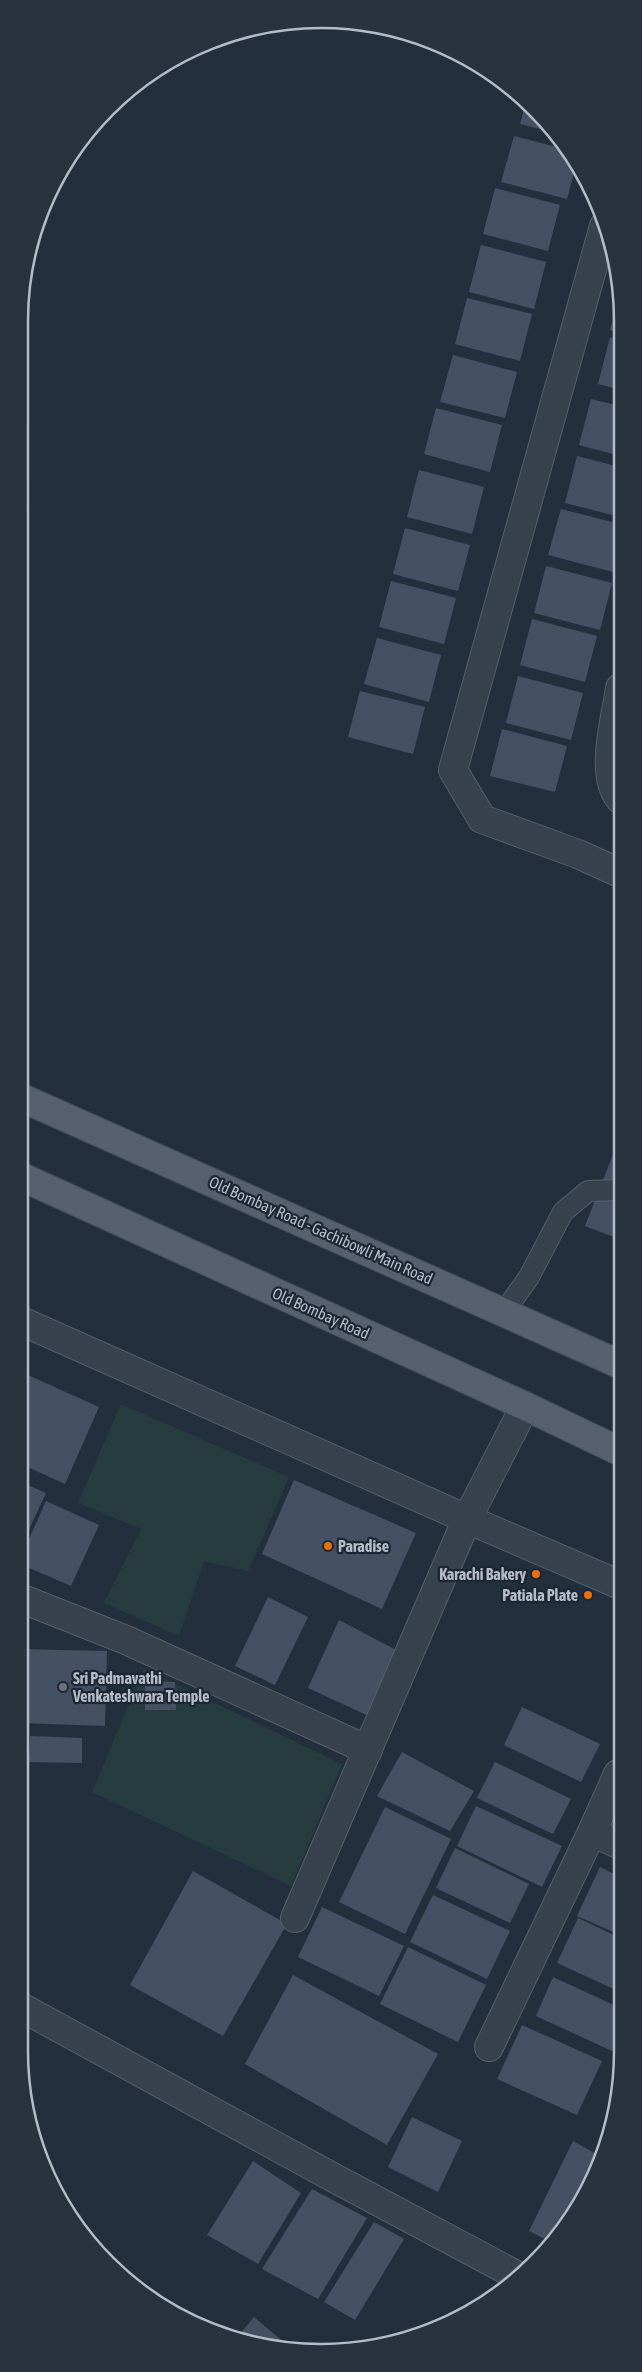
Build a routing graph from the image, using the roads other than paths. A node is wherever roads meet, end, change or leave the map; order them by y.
1 (601, 236) edge
2 (614, 728) edge
3 (614, 790) edge
4 (614, 870) edge
5 (28, 1101) edge
6 (28, 1180) edge
7 (614, 1190) edge
8 (504, 1312) junction
9 (28, 1324) edge
10 (614, 1362) edge
11 (525, 1406) junction
12 (614, 1448) edge
13 (468, 1519) junction
14 (614, 1582) edge
15 (28, 1601) edge
16 (368, 1750) junction
17 (614, 1783) edge
18 (592, 1832) junction
19 (614, 1842) edge
20 (295, 1918) dead end
21 (28, 2011) edge
22 (489, 2046) dead end
23 (513, 2273) edge

1 - 4 street
2 - 3 street
5 - 8 main road, Old Bombay Road - Gachibowli Main Road
6 - 11 main road, Old Bombay Road
7 - 8 lane
8 - 10 main road, Old Bombay Road - Gachibowli Main Road
9 - 13 street
11 - 12 main road, Old Bombay Road
11 - 13 street
13 - 14 street
13 - 16 street
15 - 16 street
16 - 20 street
17 - 18 street
18 - 19 street
18 - 22 street
21 - 23 street

